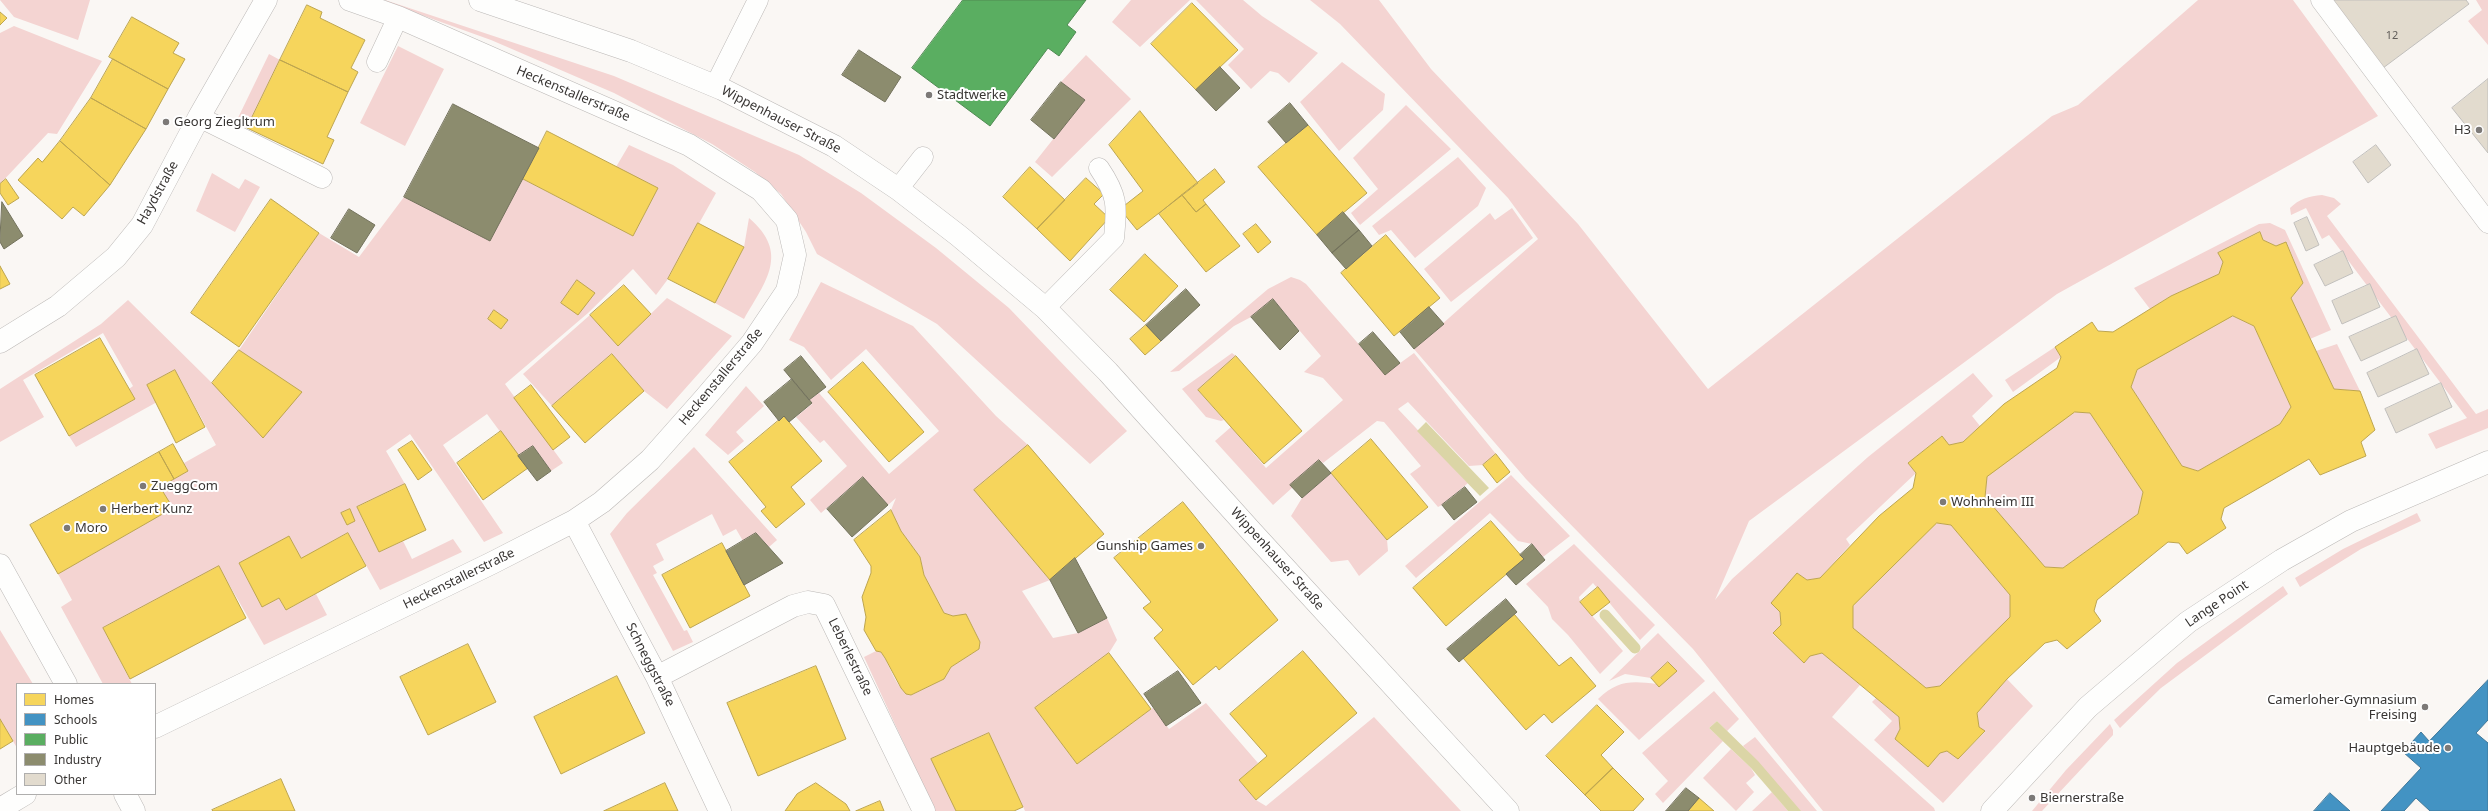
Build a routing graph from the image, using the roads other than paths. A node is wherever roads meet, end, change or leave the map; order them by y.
1 (266, 0) edge
2 (350, 0) edge
3 (480, 0) edge
4 (758, 0) edge
5 (2321, 0) edge
6 (398, 17) junction
7 (377, 62) dead end
8 (715, 86) junction
9 (199, 117) junction
10 (923, 157) dead end
11 (1099, 168) dead end
12 (322, 178) dead end
13 (898, 189) junction
14 (2488, 223) edge
15 (1045, 308) junction
16 (0, 342) edge
17 (2488, 462) edge
18 (574, 521) junction
19 (0, 565) edge
20 (657, 677) junction
21 (65, 683) edge
22 (156, 727) edge
23 (23, 795) edge
24 (126, 795) edge
25 (0, 809) edge
26 (134, 811) edge
27 (720, 811) edge
28 (924, 811) edge
29 (1508, 811) edge
30 (1992, 811) edge

1 - 9 street, Haydstraße
2 - 6 street, Heckenstallerstraße
3 - 8 street, Wippenhauser Straße
4 - 8 lane
5 - 14 lane
6 - 7 lane
6 - 18 street, Heckenstallerstraße
8 - 13 street, Wippenhauser Straße
9 - 12 lane
9 - 16 street, Haydstraße
10 - 13 lane
11 - 15 lane
13 - 15 street, Wippenhauser Straße
15 - 29 street, Wippenhauser Straße
17 - 30 street, Lange Point
18 - 20 street, Schneggstraße
18 - 22 street, Heckenstallerstraße
19 - 21 street
20 - 27 street, Schneggstraße
20 - 28 street, Leberlestraße
23 - 25 street
24 - 26 street

